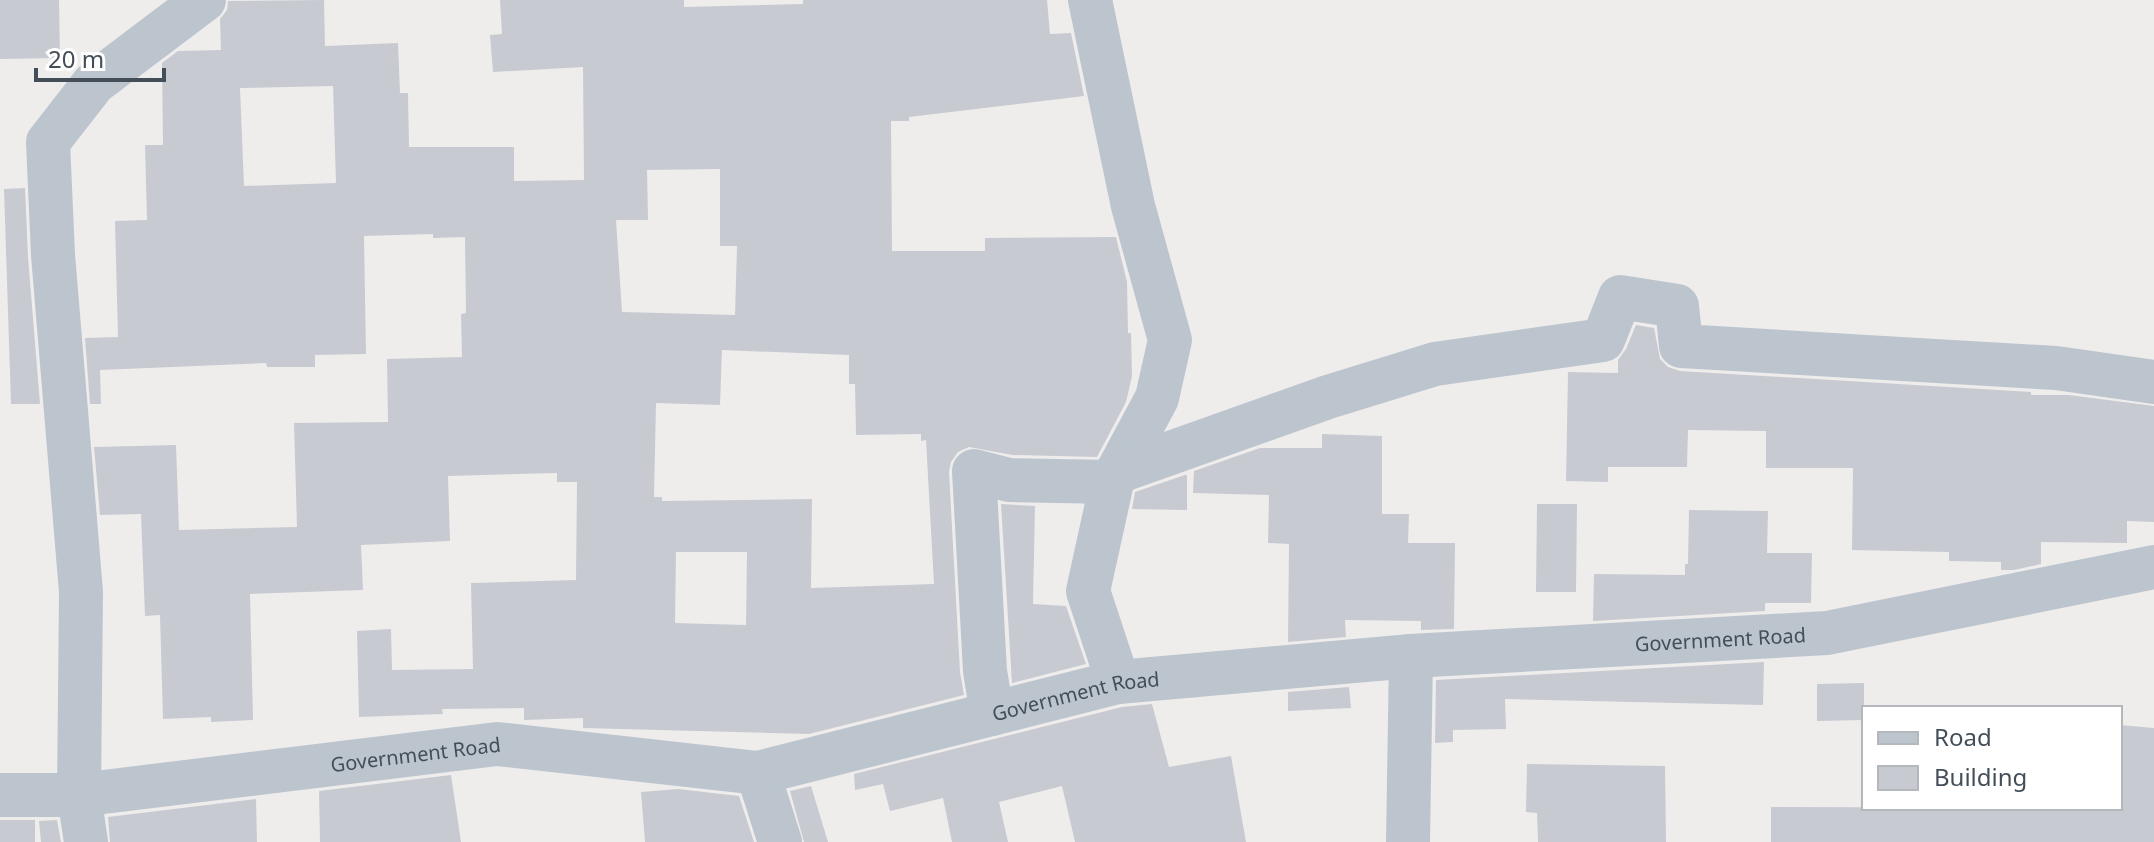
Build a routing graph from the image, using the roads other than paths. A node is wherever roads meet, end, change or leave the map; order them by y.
1 (204, 0) edge
2 (1090, 0) edge
3 (2154, 382) edge
4 (1114, 477) junction
5 (2154, 567) edge
6 (1411, 656) junction
7 (1118, 682) junction
8 (992, 714) junction
9 (758, 773) junction
10 (0, 795) edge
11 (79, 795) junction
12 (86, 842) edge
13 (780, 842) edge
14 (1408, 842) edge

1 - 11 street
2 - 4 street
3 - 4 street
4 - 7 street
4 - 8 street
5 - 6 street, Government Road
6 - 7 street, Government Road
6 - 14 street
7 - 8 street, Government Road
8 - 9 street, Government Road
9 - 11 street, Government Road
9 - 13 street
10 - 11 street, Government Road
11 - 12 street

